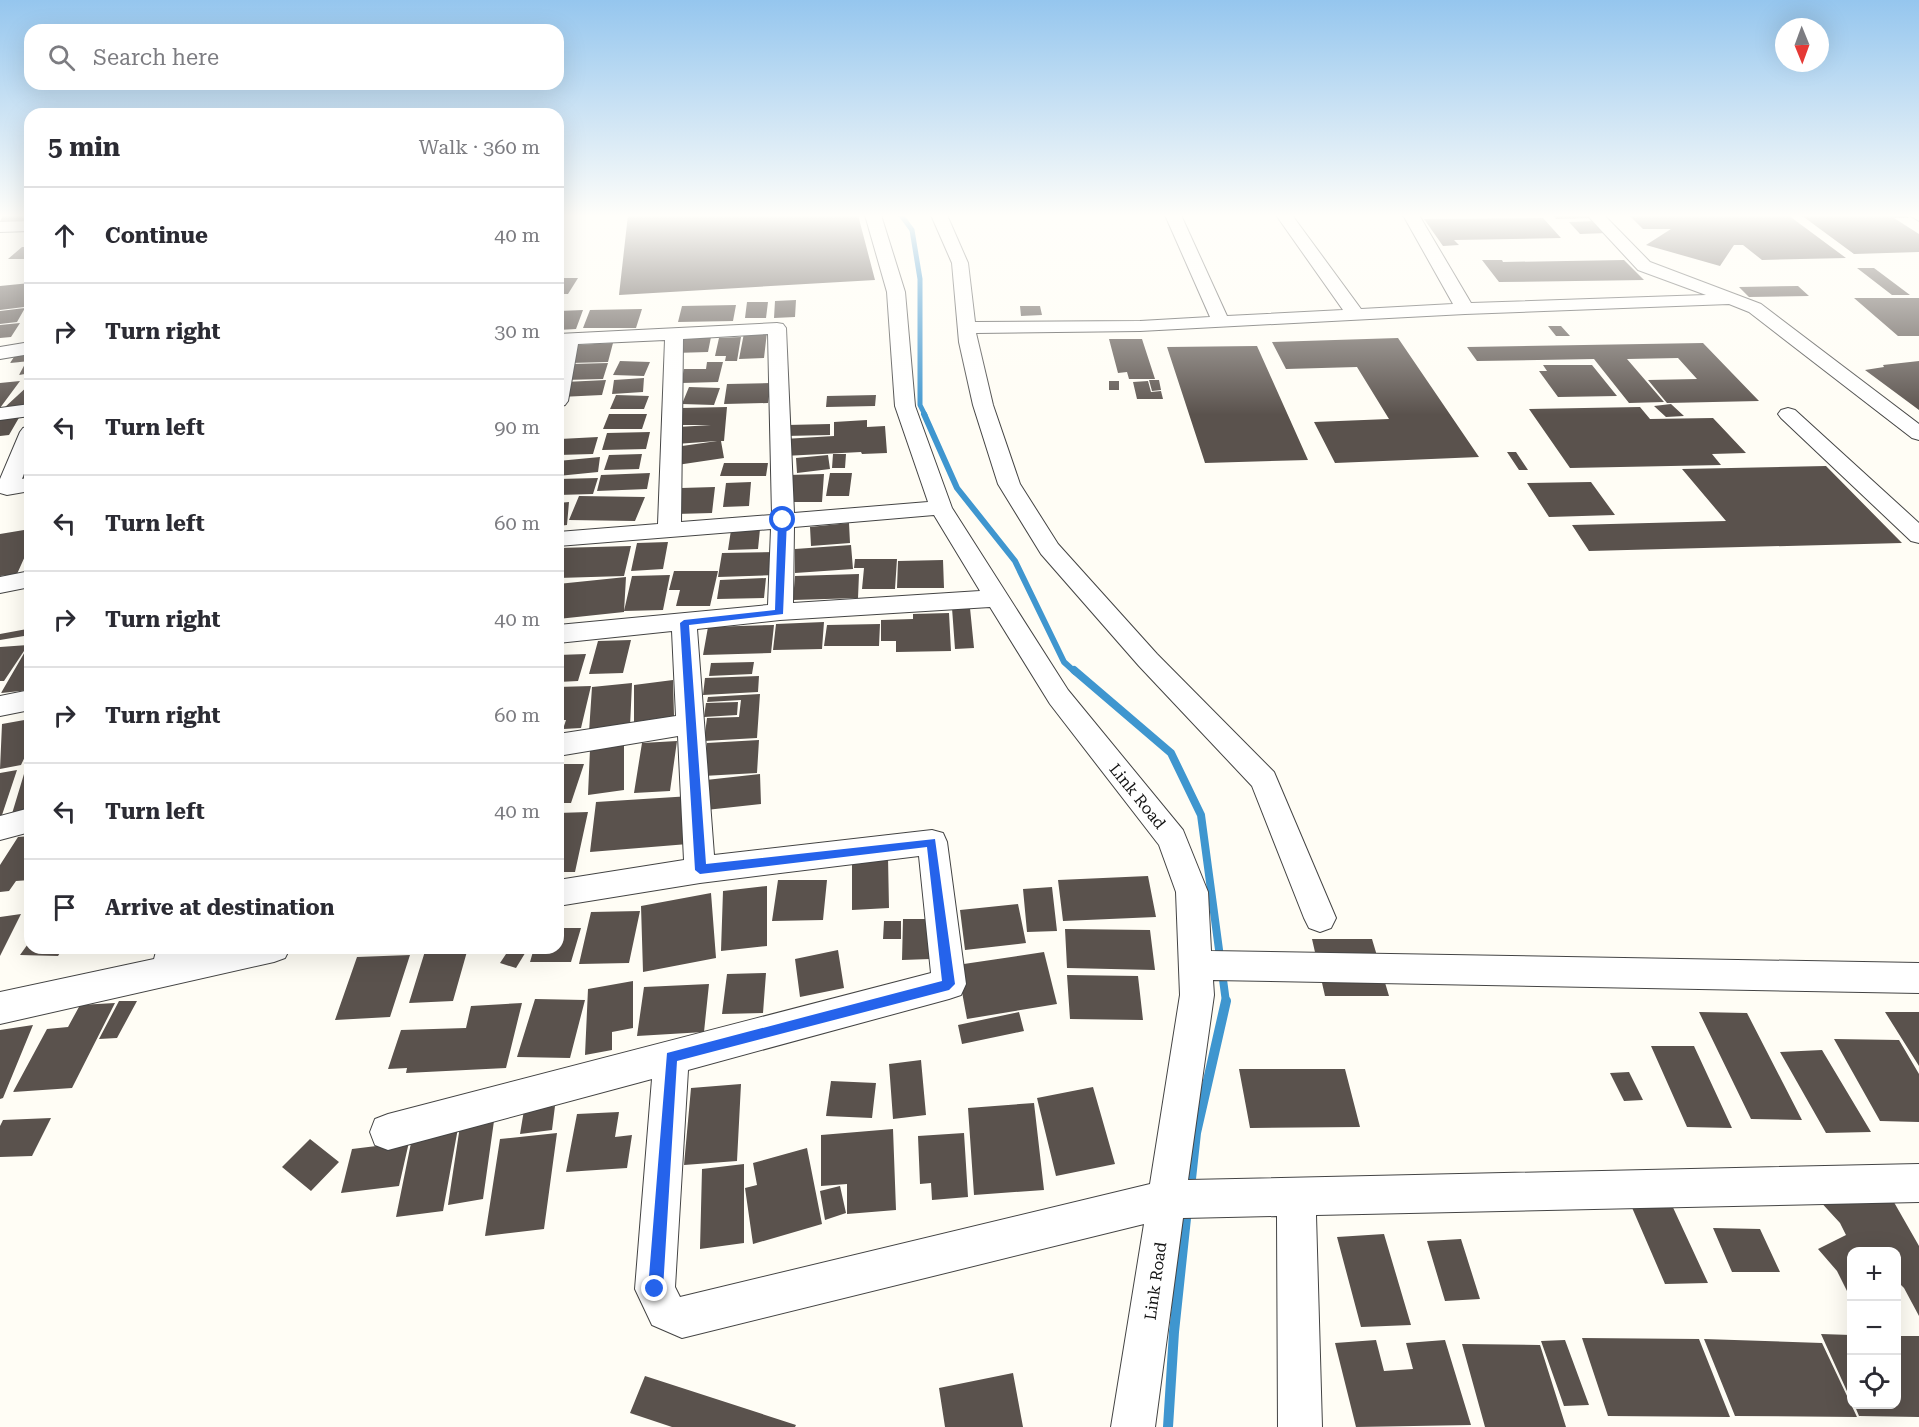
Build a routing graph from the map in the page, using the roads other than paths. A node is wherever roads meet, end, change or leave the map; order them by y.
1 (893, 282) edge
2 (962, 282) edge
3 (1203, 282) edge
4 (1332, 282) edge
5 (1449, 282) edge
6 (1687, 282) edge
7 (1737, 300) junction
8 (1465, 309) junction
9 (1355, 314) junction
10 (1220, 320) junction
11 (966, 328) junction
12 (674, 334) junction
13 (564, 340) edge
14 (24, 349) edge
15 (0, 353) edge
16 (24, 411) edge
17 (0, 414) edge
18 (1788, 414) dead end
19 (1919, 434) edge
20 (24, 447) edge
21 (24, 485) edge
22 (941, 508) junction
23 (783, 520) junction
24 (669, 529) junction
25 (1919, 536) edge
26 (564, 538) edge
27 (24, 580) edge
28 (0, 585) edge
29 (997, 598) junction
30 (780, 612) junction
31 (684, 623) junction
32 (564, 633) edge
33 (24, 701) edge
34 (0, 706) edge
35 (691, 724) junction
36 (564, 744) edge
37 (24, 822) edge
38 (0, 828) edge
39 (700, 870) junction
40 (564, 892) edge
41 (1320, 918) dead end
42 (222, 954) edge
43 (170, 960) edge
44 (1212, 965) junction
45 (1919, 978) edge
46 (0, 1008) edge
47 (671, 1057) junction
48 (388, 1132) dead end
49 (1919, 1183) edge
50 (1296, 1195) junction
51 (1181, 1198) junction
52 (1133, 1427) edge
53 (1300, 1427) edge

1 - 22 street, Link Road
2 - 11 street
3 - 10 street
4 - 9 street
5 - 8 street
6 - 7 street
7 - 8 street
7 - 19 street
8 - 9 street
9 - 10 street
10 - 11 street
11 - 41 street
12 - 13 street
12 - 23 street
12 - 24 street
14 - 15 street
16 - 17 street
18 - 25 street
20 - 21 street
22 - 23 street
22 - 29 street, Link Road
23 - 24 street
23 - 30 street
24 - 26 street
27 - 28 street
29 - 30 street
29 - 44 street, Link Road
30 - 31 street
31 - 32 street
31 - 35 street
33 - 34 street
35 - 36 street
35 - 39 street
37 - 38 street
39 - 40 street
39 - 47 street
42 - 43 street
43 - 46 street
44 - 45 street
44 - 51 street, Link Road
47 - 48 street
47 - 51 street
49 - 50 street
50 - 51 street
50 - 53 street
51 - 52 street, Link Road

